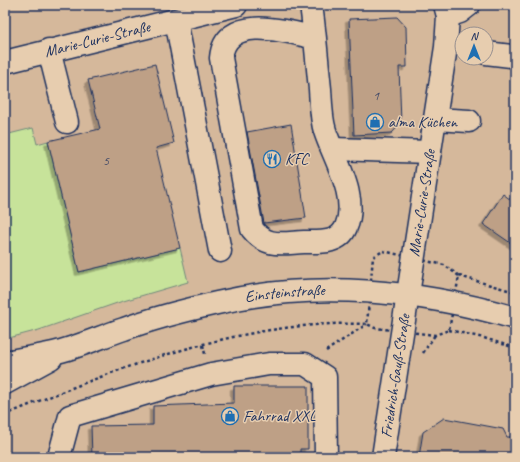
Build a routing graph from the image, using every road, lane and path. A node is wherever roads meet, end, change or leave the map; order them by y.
1 (236, 5) edge
2 (311, 5) edge
3 (469, 5) edge
4 (446, 11) edge
5 (176, 20) junction
6 (315, 38) junction
7 (454, 49) edge
8 (49, 50) junction
9 (494, 54) edge
10 (511, 56) dead end
11 (5, 62) edge
12 (435, 119) junction
13 (469, 121) dead end
14 (67, 122) dead end
15 (333, 149) junction
16 (430, 152) junction
17 (220, 251) dead end
18 (459, 276) dead end
19 (515, 292) edge
20 (409, 295) junction
21 (515, 318) edge
22 (449, 330) dead end
23 (515, 348) edge
24 (61, 352) junction
25 (5, 362) edge
26 (305, 364) junction
27 (5, 383) edge
28 (5, 415) edge
29 (59, 457) edge
30 (326, 457) edge
31 (383, 457) edge

1 - 5 street, Marie-Curie-Straße
2 - 6 street
3 - 4 street, Marie-Curie-Straße
4 - 7 street, Marie-Curie-Straße
5 - 8 street, Marie-Curie-Straße
5 - 17 street
6 - 15 street
6 - 15 street
7 - 12 street, Marie-Curie-Straße
8 - 11 street, Marie-Curie-Straße
8 - 14 street
9 - 10 street
12 - 13 street
12 - 16 street, Marie-Curie-Straße
15 - 16 street
16 - 20 street, Marie-Curie-Straße
18 - 19 path
20 - 21 street, Einsteinstraße
20 - 24 street, Einsteinstraße
20 - 31 street, Friedrich-Gauß-Straße
22 - 23 path
24 - 25 street, Einsteinstraße
24 - 27 street, Einsteinstraße
26 - 28 path
26 - 29 street
26 - 30 street

